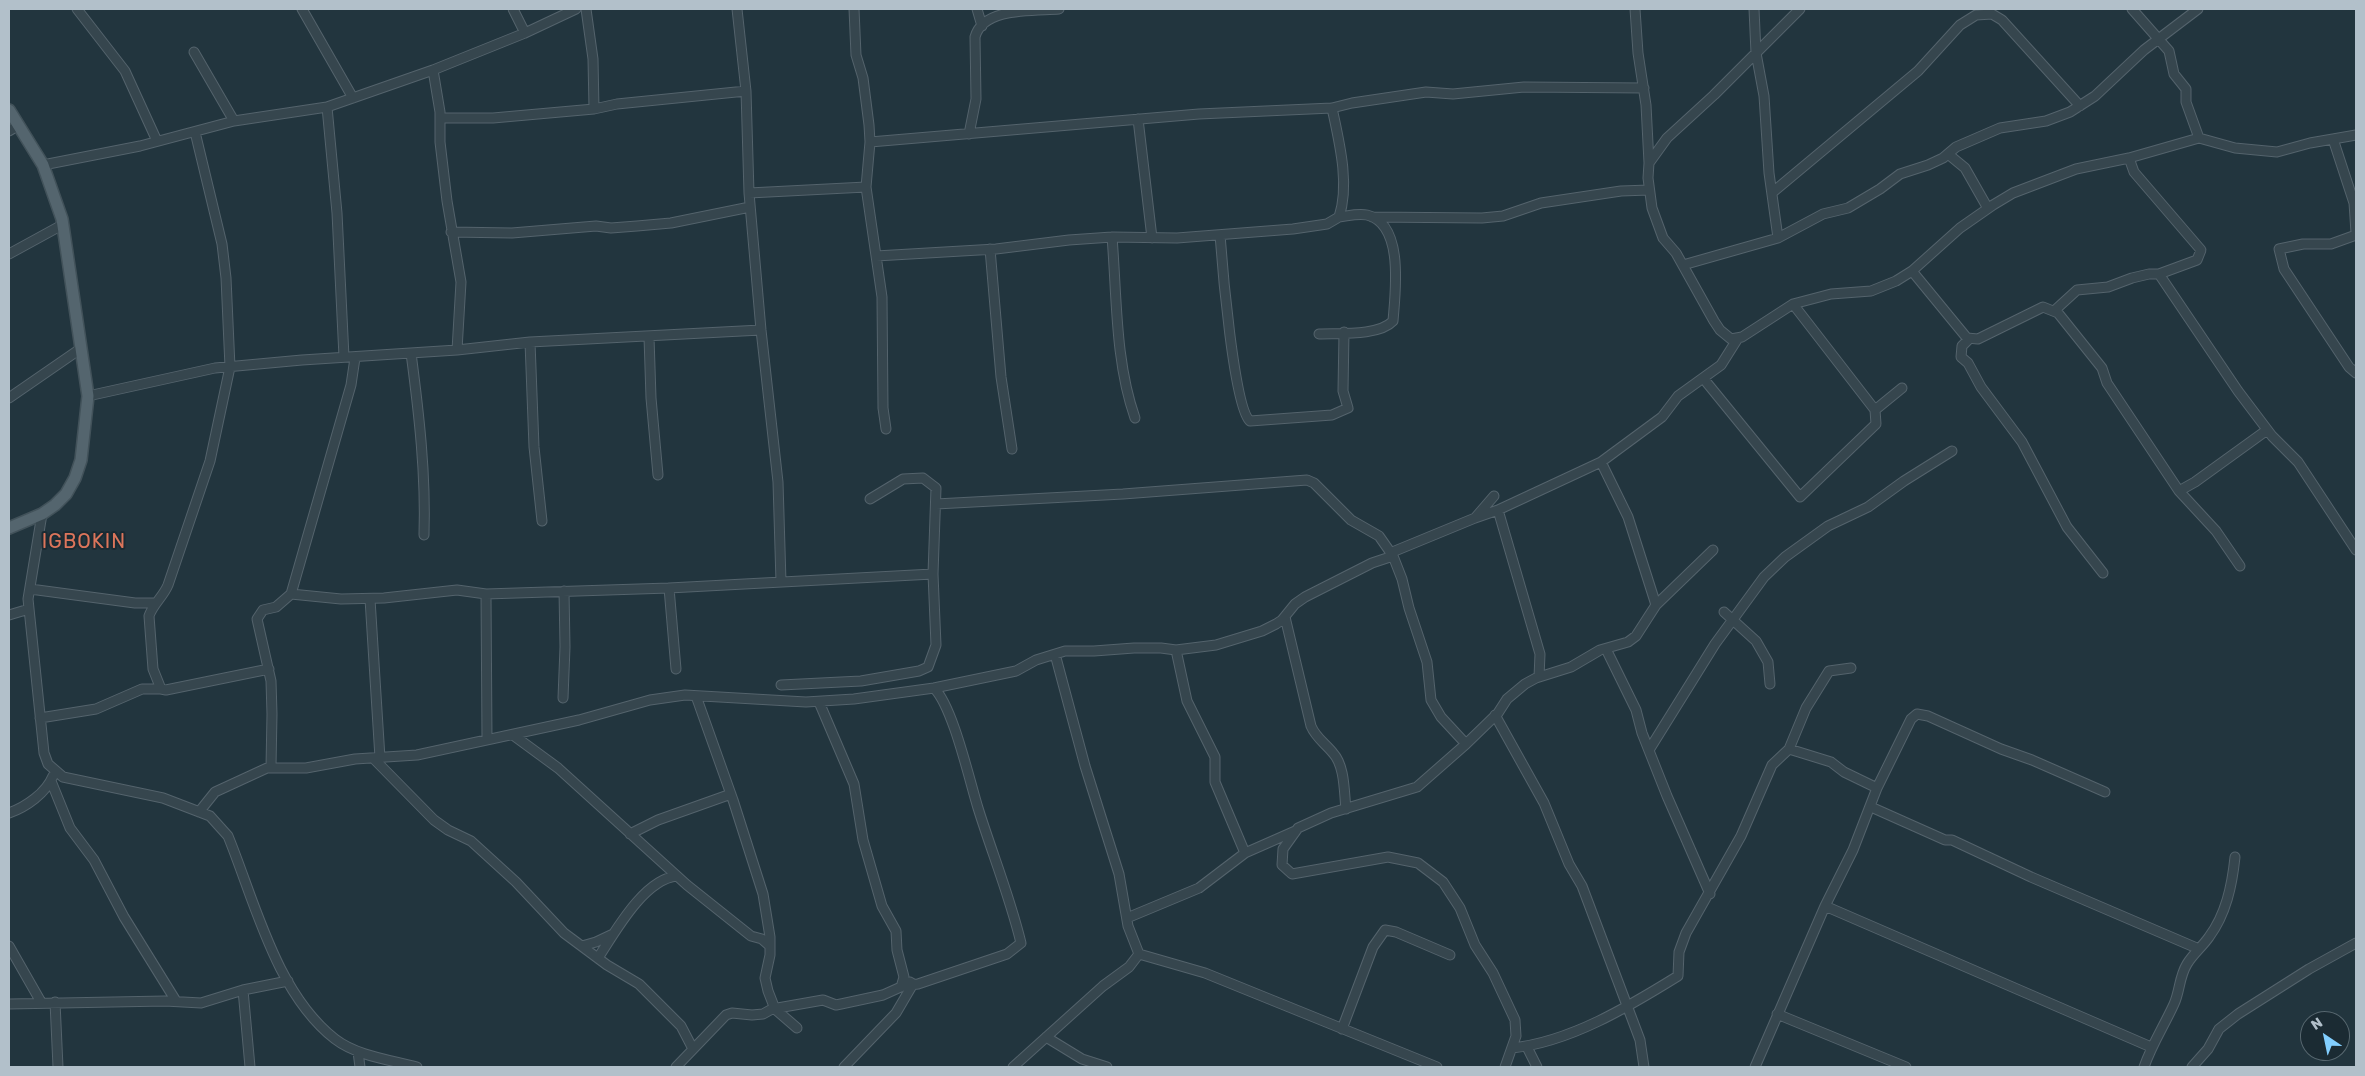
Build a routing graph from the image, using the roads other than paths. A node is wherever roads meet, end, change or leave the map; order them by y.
1 (77, 9) edge
2 (302, 9) edge
3 (513, 9) edge
4 (576, 9) edge
5 (586, 9) edge
6 (737, 9) edge
7 (854, 9) edge
8 (977, 9) edge
9 (1059, 9) edge
10 (1636, 9) edge
11 (1754, 9) edge
12 (1800, 9) edge
13 (2132, 9) edge
14 (2198, 9) edge
15 (982, 26) junction
16 (525, 34) junction
17 (2157, 39) junction
18 (194, 52) dead end
19 (1756, 53) junction
20 (433, 70) junction
21 (1644, 88) junction
22 (746, 91) junction
23 (354, 98) junction
24 (2080, 106) junction
25 (327, 107) junction
26 (1332, 108) junction
27 (594, 109) junction
28 (9, 110) edge
29 (440, 118) junction
30 (1138, 119) junction
31 (234, 121) junction
32 (19, 125) junction
33 (9, 132) edge
34 (195, 132) junction
35 (969, 134) junction
36 (2356, 135) edge
37 (2199, 138) junction
38 (2333, 139) junction
39 (157, 141) junction
40 (870, 142) junction
41 (1948, 154) junction
42 (2129, 158) junction
43 (1649, 163) junction
44 (43, 165) junction
45 (866, 187) junction
46 (1649, 190) junction
47 (749, 192) junction
48 (1773, 192) junction
49 (1986, 204) dead end
50 (750, 207) junction
51 (1340, 217) junction
52 (1372, 217) junction
53 (62, 225) junction
54 (451, 232) junction
55 (2356, 234) edge
56 (1220, 235) junction
57 (1112, 237) junction
58 (1152, 238) junction
59 (1778, 238) junction
60 (990, 249) junction
61 (9, 254) edge
62 (876, 256) junction
63 (1683, 265) junction
64 (1912, 271) junction
65 (2159, 274) junction
66 (1794, 304) junction
67 (2054, 311) junction
68 (761, 330) junction
69 (1344, 332) junction
70 (1319, 334) dead end
71 (649, 337) junction
72 (1738, 338) junction
73 (1969, 339) junction
74 (530, 342) junction
75 (80, 349) junction
76 (457, 350) junction
77 (411, 353) junction
78 (344, 357) junction
79 (356, 358) junction
80 (230, 367) junction
81 (2356, 373) edge
82 (1704, 378) junction
83 (1902, 388) dead end
84 (88, 396) junction
85 (9, 398) edge
86 (1875, 410) junction
87 (1135, 418) dead end
88 (886, 429) dead end
89 (2267, 430) junction
90 (1012, 449) dead end
91 (1952, 451) dead end
92 (1601, 462) junction
93 (658, 475) dead end
94 (2179, 491) junction
95 (1494, 496) dead end
96 (870, 499) dead end
97 (936, 504) junction
98 (1498, 510) junction
99 (42, 514) junction
100 (1474, 518) junction
101 (542, 521) dead end
102 (9, 528) edge
103 (424, 535) dead end
104 (1714, 550) dead end
105 (2356, 550) edge
106 (1392, 554) junction
107 (2240, 566) dead end
108 (2103, 573) dead end
109 (933, 574) junction
110 (781, 582) junction
111 (669, 588) junction
112 (30, 589) junction
113 (564, 591) junction
114 (291, 594) junction
115 (486, 594) junction
116 (370, 598) junction
117 (156, 603) junction
118 (1656, 604) junction
119 (29, 609) junction
120 (1724, 612) dead end
121 (9, 615) edge
122 (1732, 620) junction
123 (1283, 622) junction
124 (1176, 650) junction
125 (1606, 650) junction
126 (1055, 654) junction
127 (1851, 668) dead end
128 (269, 669) junction
129 (676, 669) dead end
130 (154, 673) junction
131 (1539, 677) junction
132 (781, 684) dead end
133 (1770, 684) dead end
134 (934, 688) junction
135 (142, 689) junction
136 (161, 689) junction
137 (696, 696) junction
138 (563, 698) dead end
139 (820, 702) junction
140 (1495, 715) junction
141 (40, 718) junction
142 (512, 735) junction
143 (487, 739) junction
144 (1466, 744) junction
145 (1789, 749) junction
146 (1649, 750) junction
147 (377, 758) junction
148 (271, 767) junction
149 (55, 771) junction
150 (51, 781) junction
151 (1877, 788) junction
152 (2104, 792) dead end
153 (731, 794) junction
154 (1871, 807) junction
155 (1346, 809) junction
156 (199, 812) junction
157 (9, 813) edge
158 (1295, 831) junction
159 (630, 834) junction
160 (1245, 853) junction
161 (2235, 857) dead end
162 (671, 874) junction
163 (1710, 894) junction
164 (1825, 906) junction
165 (1127, 918) junction
166 (769, 932) junction
167 (613, 934) junction
168 (762, 939) junction
169 (2356, 943) edge
170 (9, 946) edge
171 (582, 946) junction
172 (770, 946) junction
173 (2198, 949) junction
174 (1139, 954) junction
175 (1450, 955) dead end
176 (598, 958) junction
177 (904, 977) junction
178 (288, 981) junction
179 (913, 984) junction
180 (901, 986) junction
181 (244, 990) junction
182 (41, 1002) junction
183 (55, 1002) junction
184 (176, 1002) junction
185 (9, 1004) edge
186 (1627, 1005) junction
187 (775, 1009) junction
188 (1777, 1014) junction
189 (797, 1028) dead end
190 (1342, 1029) junction
191 (1046, 1037) junction
192 (1526, 1047) junction
193 (2151, 1047) junction
194 (1512, 1048) junction
195 (694, 1050) junction
196 (358, 1052) junction
197 (2148, 1065) edge
198 (58, 1067) edge
199 (250, 1067) edge
200 (360, 1067) edge
201 (417, 1067) edge
202 (676, 1067) edge
203 (844, 1067) edge
204 (1013, 1067) edge
205 (1106, 1067) edge
206 (1437, 1067) edge
207 (1505, 1067) edge
208 (1537, 1067) edge
209 (1644, 1067) edge
210 (1755, 1067) edge
211 (1906, 1067) edge
212 (2192, 1067) edge

1 - 39 street
2 - 23 street
3 - 16 street
4 - 16 street
5 - 27 street
6 - 22 street
7 - 40 street
8 - 15 street
9 - 15 street
10 - 21 street
11 - 19 street
12 - 19 street
13 - 17 street
14 - 17 street
15 - 35 street
16 - 20 street
17 - 24 street
17 - 37 street
18 - 31 street
19 - 43 street
19 - 48 street
20 - 23 street
20 - 29 street
21 - 26 street
21 - 43 street
22 - 27 street
22 - 47 street
23 - 25 street
24 - 41 street
24 - 48 street
25 - 31 street
25 - 78 street
26 - 30 street
26 - 51 street
27 - 29 street
28 - 32 main road
29 - 54 street
30 - 35 street
30 - 58 street
31 - 34 street
32 - 33 street
32 - 44 main road
34 - 39 street
34 - 80 street
35 - 40 street
36 - 38 street
37 - 38 street
37 - 42 street
38 - 55 street
39 - 44 street
40 - 45 street
41 - 49 street
41 - 59 street
42 - 64 street
42 - 65 street
43 - 46 street
44 - 53 main road
45 - 47 street
45 - 62 street
46 - 52 street
46 - 63 street
47 - 50 street
48 - 59 street
50 - 54 street
50 - 68 street
51 - 52 street
51 - 56 street
52 - 69 street
53 - 61 street
53 - 75 main road
54 - 76 street
55 - 81 street
56 - 58 street
56 - 69 street
57 - 58 street
57 - 60 street
57 - 87 street
59 - 63 street
60 - 62 street
60 - 90 street
62 - 88 street
63 - 72 street
64 - 66 street
64 - 73 street
65 - 67 street
65 - 89 street
66 - 72 street
66 - 86 street
67 - 73 street
67 - 94 street
68 - 71 street
68 - 110 street
69 - 70 street
71 - 74 street
71 - 93 street
72 - 82 street
73 - 108 street
74 - 76 street
74 - 101 street
75 - 84 main road
75 - 85 street
76 - 77 street
77 - 79 street
77 - 103 street
78 - 79 street
78 - 80 street
79 - 114 street
80 - 84 street
80 - 117 street
82 - 86 street
82 - 92 street
83 - 86 street
84 - 99 main road
89 - 94 street
89 - 105 street
91 - 122 street
92 - 98 street
92 - 118 street
94 - 107 street
95 - 100 street
96 - 97 street
97 - 106 street
97 - 109 street
98 - 100 street
98 - 131 street
99 - 102 main road
99 - 112 street
100 - 106 street
104 - 118 street
106 - 123 street
106 - 144 street
109 - 110 street
109 - 132 street
110 - 111 street
111 - 113 street
111 - 129 street
112 - 117 street
112 - 119 street
113 - 115 street
113 - 138 street
114 - 116 street
114 - 128 street
115 - 116 street
115 - 143 street
116 - 147 street
117 - 130 street
118 - 125 street
119 - 121 street
119 - 141 street
120 - 122 street
122 - 133 street
122 - 146 street
123 - 124 street
123 - 155 street
124 - 126 street
124 - 160 street
125 - 131 street
125 - 146 street
126 - 134 street
126 - 165 street
127 - 145 street
128 - 136 street
128 - 148 street
130 - 135 street
130 - 136 street
131 - 140 street
134 - 139 street
134 - 179 street
135 - 136 street
135 - 141 street
137 - 139 street
137 - 142 street
137 - 153 street
139 - 177 street
140 - 144 street
140 - 186 street
141 - 149 street
142 - 143 street
142 - 159 street
143 - 147 street
144 - 155 street
145 - 151 street
145 - 163 street
146 - 163 street
147 - 148 street
147 - 171 street
148 - 156 street
149 - 150 street
149 - 156 street
150 - 157 street
150 - 184 street
151 - 152 street
151 - 154 street
153 - 159 street
153 - 166 street
154 - 164 street
154 - 173 street
155 - 158 street
156 - 178 street
158 - 160 street
158 - 194 street
159 - 162 street
160 - 165 street
161 - 173 street
162 - 167 street
162 - 168 street
163 - 186 street
164 - 188 street
164 - 193 street
165 - 174 street
166 - 168 street
166 - 172 street
167 - 171 street
167 - 176 street
168 - 172 street
169 - 212 street
170 - 182 street
171 - 176 street
172 - 187 street
173 - 193 street
174 - 190 street
174 - 191 street
175 - 190 street
176 - 195 street
177 - 179 street
177 - 180 street
178 - 181 street
178 - 196 street
179 - 180 street
179 - 203 street
180 - 187 street
181 - 184 street
181 - 199 street
182 - 183 street
182 - 185 street
183 - 184 street
183 - 198 street
186 - 192 street
186 - 209 street
187 - 189 street
187 - 195 street
188 - 210 street
188 - 211 street
190 - 206 street
191 - 204 street
191 - 205 street
192 - 194 street
192 - 208 street
193 - 197 street
194 - 207 street
195 - 202 street
196 - 200 street
196 - 201 street

